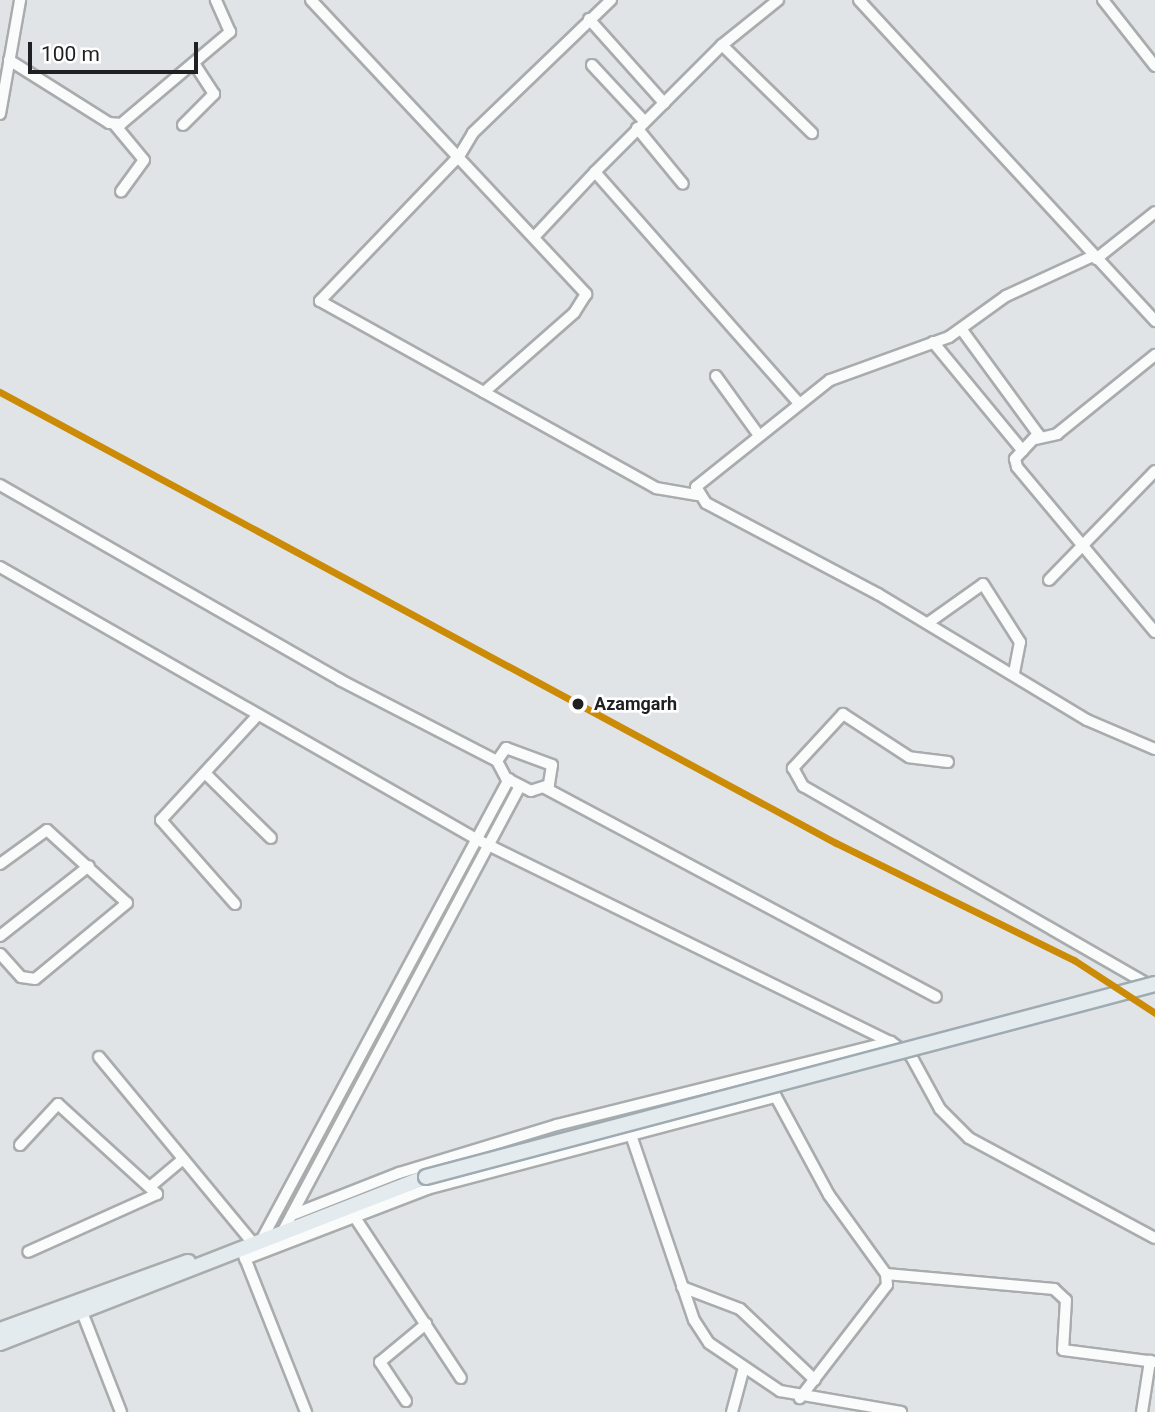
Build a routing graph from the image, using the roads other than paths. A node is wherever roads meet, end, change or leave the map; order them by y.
1 (20, 0) edge
2 (216, 0) edge
3 (312, 0) edge
4 (611, 0) edge
5 (778, 0) edge
6 (859, 0) edge
7 (1103, 0) edge
8 (589, 19) junction
9 (722, 45) junction
10 (9, 60) junction
11 (194, 63) junction
12 (592, 65) dead end
13 (1155, 65) edge
14 (664, 103) junction
15 (0, 114) edge
16 (115, 125) junction
17 (183, 125) dead end
18 (641, 125) junction
19 (812, 133) dead end
20 (459, 156) junction
21 (595, 172) junction
22 (683, 184) dead end
23 (121, 192) dead end
24 (1155, 212) edge
25 (536, 235) junction
26 (1094, 257) junction
27 (1155, 321) edge
28 (962, 330) junction
29 (933, 342) junction
30 (1155, 355) edge
31 (716, 376) dead end
32 (484, 391) junction
33 (798, 402) junction
34 (758, 433) junction
35 (1036, 439) junction
36 (1023, 451) junction
37 (1155, 471) edge
38 (0, 485) edge
39 (697, 495) junction
40 (1078, 543) junction
41 (0, 567) edge
42 (1049, 580) dead end
43 (928, 623) junction
44 (1155, 632) edge
45 (1014, 674) junction
46 (258, 715) junction
47 (1155, 749) edge
48 (497, 761) junction
49 (948, 762) dead end
50 (206, 774) junction
51 (509, 779) junction
52 (520, 786) junction
53 (545, 788) junction
54 (271, 838) dead end
55 (478, 840) junction
56 (490, 844) junction
57 (0, 864) edge
58 (89, 866) junction
59 (235, 904) dead end
60 (0, 936) edge
61 (0, 954) edge
62 (1155, 986) edge
63 (936, 997) dead end
64 (891, 1042) junction
65 (99, 1057) dead end
66 (631, 1135) junction
67 (20, 1145) dead end
68 (182, 1160) junction
69 (151, 1186) junction
70 (292, 1215) junction
71 (354, 1216) junction
72 (284, 1229) junction
73 (1155, 1238) edge
74 (250, 1246) junction
75 (28, 1252) dead end
76 (204, 1259) junction
77 (886, 1274) junction
78 (682, 1287) junction
79 (82, 1312) junction
80 (426, 1324) junction
81 (0, 1329) edge
82 (0, 1343) edge
83 (1153, 1362) edge
84 (743, 1371) junction
85 (461, 1378) dead end
86 (815, 1380) junction
87 (800, 1398) junction
88 (406, 1401) dead end
89 (121, 1412) edge
90 (306, 1412) edge
91 (732, 1412) edge
92 (901, 1412) edge
93 (1142, 1412) edge

1 - 10 street
2 - 11 street
3 - 20 street
4 - 8 street
5 - 9 street
6 - 26 street
7 - 13 street
8 - 14 street
8 - 20 street
9 - 14 street
9 - 19 street
10 - 15 street
10 - 16 street
11 - 16 street
11 - 17 street
12 - 18 street
14 - 18 street
16 - 23 street
18 - 21 street
18 - 22 street
20 - 25 street
20 - 32 street
21 - 25 street
21 - 33 street
24 - 26 street
25 - 32 street
26 - 27 street
26 - 28 street
28 - 29 street
28 - 35 street
29 - 33 street
29 - 36 street
30 - 35 street
31 - 34 street
32 - 39 street
33 - 34 street
34 - 39 street
35 - 36 street
36 - 40 street
37 - 40 street
38 - 48 street
39 - 43 street
40 - 42 street
40 - 44 street
41 - 46 street
43 - 45 street
43 - 45 street
45 - 47 street
46 - 50 street
46 - 55 street
48 - 51 street
48 - 53 street
49 - 62 street
50 - 54 street
50 - 59 street
51 - 52 street
51 - 55 street
52 - 53 street
52 - 56 street
53 - 63 street
55 - 56 street
55 - 74 street
56 - 64 street
56 - 70 street
57 - 58 street
58 - 60 street
58 - 61 street
62 - 72 main road, bridge
64 - 70 street
64 - 73 street
65 - 68 street
66 - 71 street
66 - 77 street
66 - 78 street
67 - 69 street
68 - 69 street
68 - 74 street
69 - 75 street
70 - 72 street
71 - 74 street
71 - 80 street
72 - 74 main road
74 - 76 main road
74 - 90 street
76 - 79 main road
76 - 81 main road
77 - 83 street
77 - 86 street
78 - 84 street
78 - 86 street
79 - 82 main road
79 - 89 street
80 - 85 street
80 - 88 street
83 - 93 street
84 - 87 street
84 - 91 street
86 - 87 street
87 - 92 street

